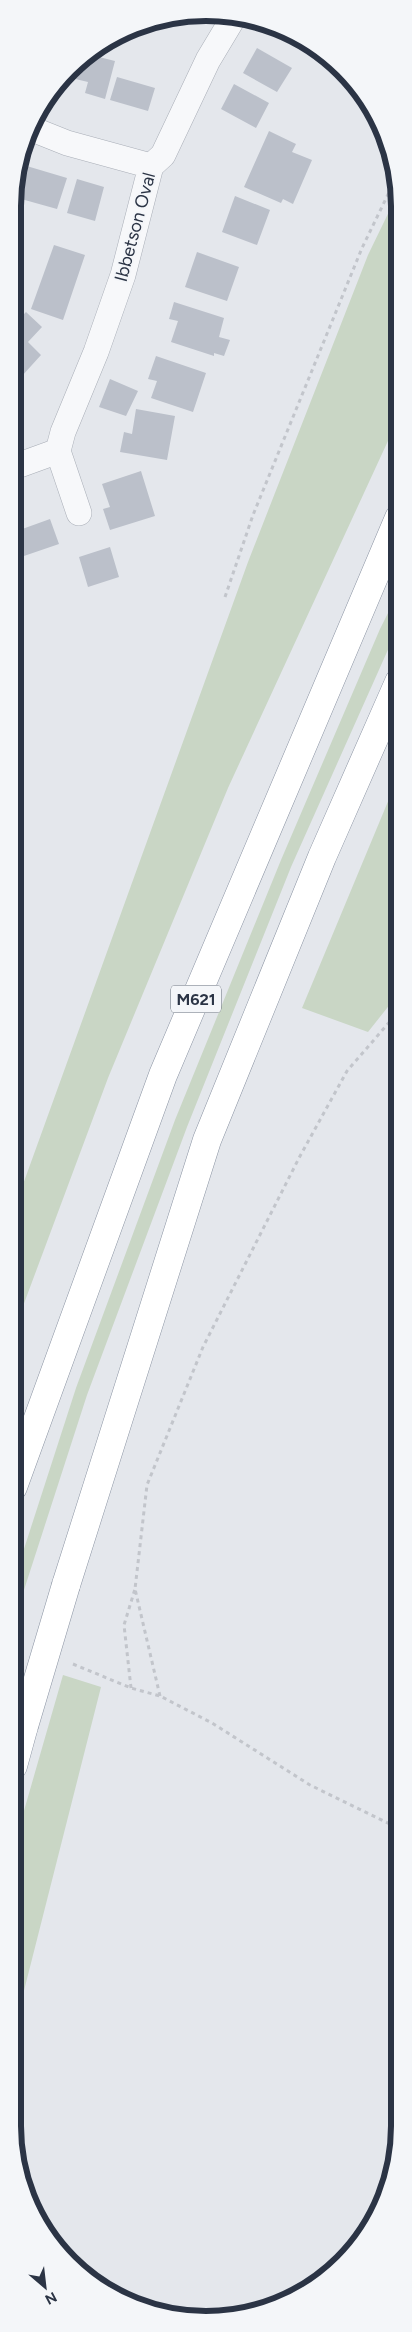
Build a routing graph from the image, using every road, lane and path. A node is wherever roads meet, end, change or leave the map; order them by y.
1 (231, 23) edge
2 (37, 131) edge
3 (152, 166) junction
4 (390, 191) edge
5 (58, 451) junction
6 (21, 464) edge
7 (79, 513) dead end
8 (391, 537) edge
9 (225, 598) dead end
10 (391, 700) edge
11 (391, 1020) edge
12 (21, 1465) edge
13 (135, 1588) junction
14 (68, 1662) dead end
15 (131, 1688) junction
16 (160, 1696) junction
17 (21, 1737) edge
18 (391, 1825) edge

1 - 3 street, Ibbetson Oval
2 - 3 street
3 - 5 street, Ibbetson Oval
4 - 9 path
5 - 6 street
5 - 7 street
8 - 12 highway, M621
10 - 17 highway, bridge
11 - 13 path
13 - 15 path
13 - 16 path
14 - 15 path
15 - 16 path
16 - 18 path

